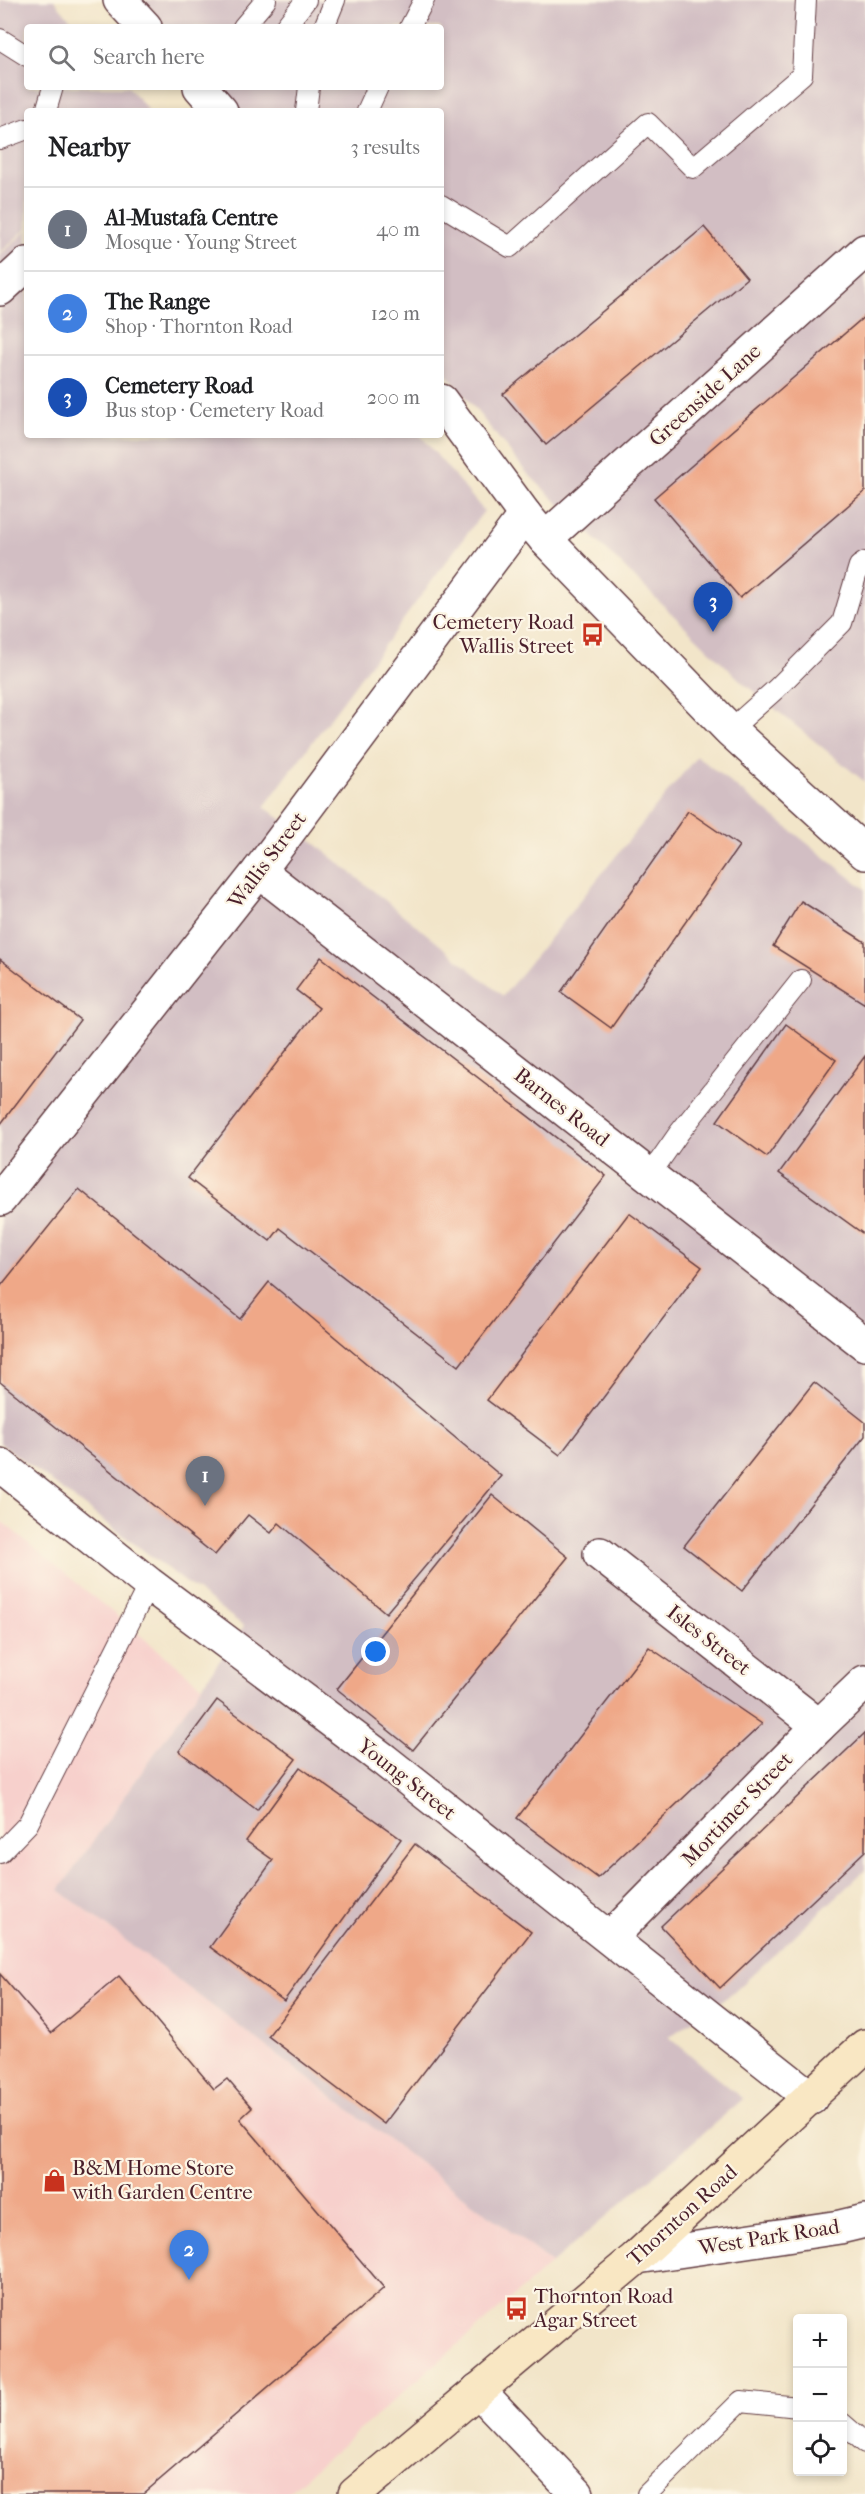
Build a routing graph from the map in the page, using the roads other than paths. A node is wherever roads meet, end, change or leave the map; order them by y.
1 (120, 0) edge
2 (266, 0) edge
3 (306, 0) edge
4 (335, 0) edge
5 (424, 0) edge
6 (806, 0) edge
7 (142, 24) edge
8 (246, 24) edge
9 (287, 24) edge
10 (325, 24) edge
11 (412, 24) edge
12 (0, 39) edge
13 (24, 54) edge
14 (52, 90) edge
15 (309, 90) edge
16 (377, 90) edge
17 (47, 108) edge
18 (306, 108) edge
19 (368, 108) edge
20 (24, 130) edge
21 (0, 139) edge
22 (444, 207) edge
23 (865, 251) edge
24 (24, 267) edge
25 (1, 286) edge
26 (444, 405) edge
27 (535, 527) junction
28 (865, 562) edge
29 (730, 730) junction
30 (862, 845) edge
31 (260, 871) junction
32 (801, 980) dead end
33 (650, 1176) junction
34 (0, 1199) edge
35 (865, 1344) edge
36 (0, 1464) edge
37 (600, 1554) dead end
38 (149, 1584) junction
39 (865, 1682) edge
40 (819, 1726) junction
41 (0, 1853) edge
42 (610, 1938) junction
43 (865, 2046) edge
44 (811, 2098) junction
45 (853, 2224) edge
46 (865, 2249) edge
47 (637, 2257) junction
48 (478, 2390) junction
49 (793, 2407) edge
50 (847, 2427) edge
51 (865, 2443) edge
52 (355, 2494) edge
53 (577, 2494) edge
54 (647, 2494) edge

1 - 7 street
2 - 8 lane
3 - 9 lane
4 - 10 lane
5 - 11 lane
6 - 22 lane
12 - 13 lane
14 - 17 lane
15 - 18 lane
16 - 19 lane
20 - 21 lane
23 - 27 street, Greenside Lane
24 - 25 street
26 - 27 street
27 - 29 street
27 - 31 street, Wallis Street
28 - 29 lane
29 - 30 street
31 - 33 street, Barnes Road
31 - 34 street, Wallis Street
32 - 33 lane
33 - 35 street, Barnes Road
36 - 38 street, Young Street
37 - 40 street, Isles Street
38 - 41 lane
38 - 42 street, Young Street
39 - 40 street, Mortimer Street
40 - 42 street, Mortimer Street
42 - 44 street, Young Street
43 - 44 main road, Thornton Road
44 - 47 main road, Thornton Road
45 - 46 street
45 - 47 street, West Park Road
47 - 48 main road, Thornton Road
48 - 52 main road, Thornton Road
48 - 53 street
49 - 54 lane
50 - 51 lane

